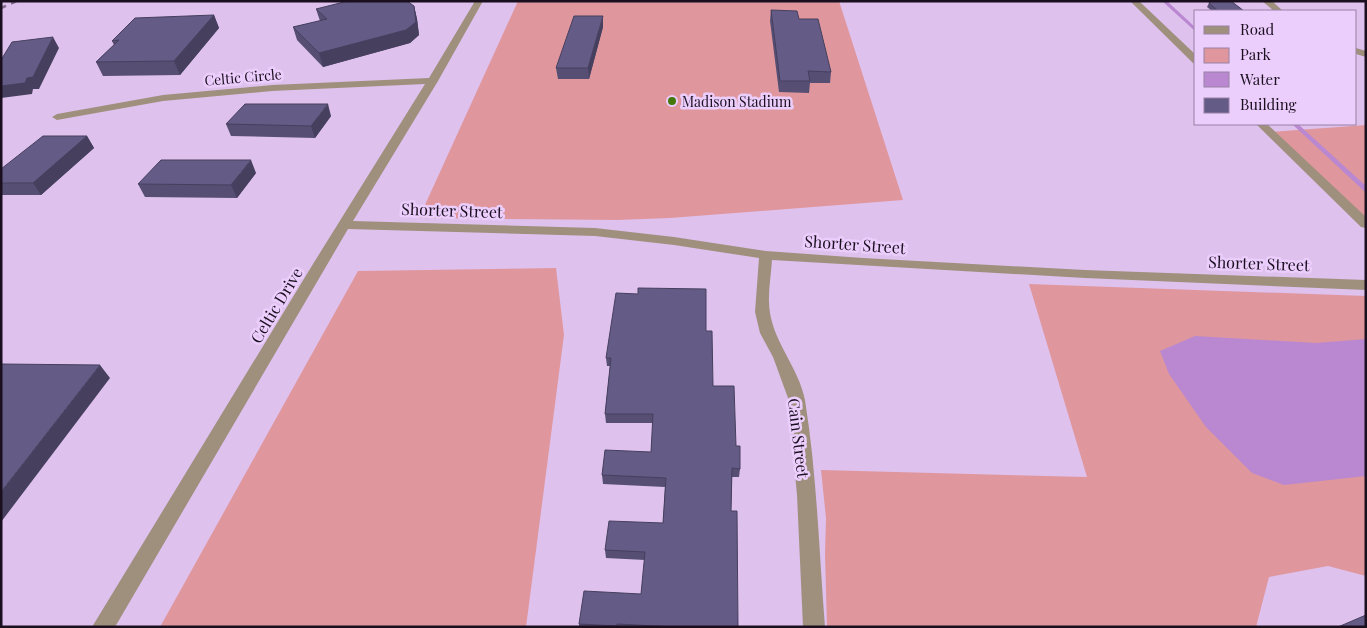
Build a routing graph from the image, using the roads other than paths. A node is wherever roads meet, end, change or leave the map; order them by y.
1 (479, 1) edge
2 (1134, 1) edge
3 (1266, 1) edge
4 (1279, 10) edge
5 (1194, 59) edge
6 (433, 80) junction
7 (57, 117) dead end
8 (1262, 125) edge
9 (1366, 224) edge
10 (344, 225) junction
11 (766, 255) junction
12 (1366, 284) edge
13 (103, 627) edge
14 (814, 627) edge

1 - 6 street, Celtic Drive
2 - 5 street
3 - 4 street
6 - 7 street, Celtic Circle
6 - 10 street, Celtic Drive
8 - 9 street
10 - 11 street, Shorter Street
10 - 13 street, Celtic Drive
11 - 12 street, Shorter Street
11 - 14 street, Cain Street

